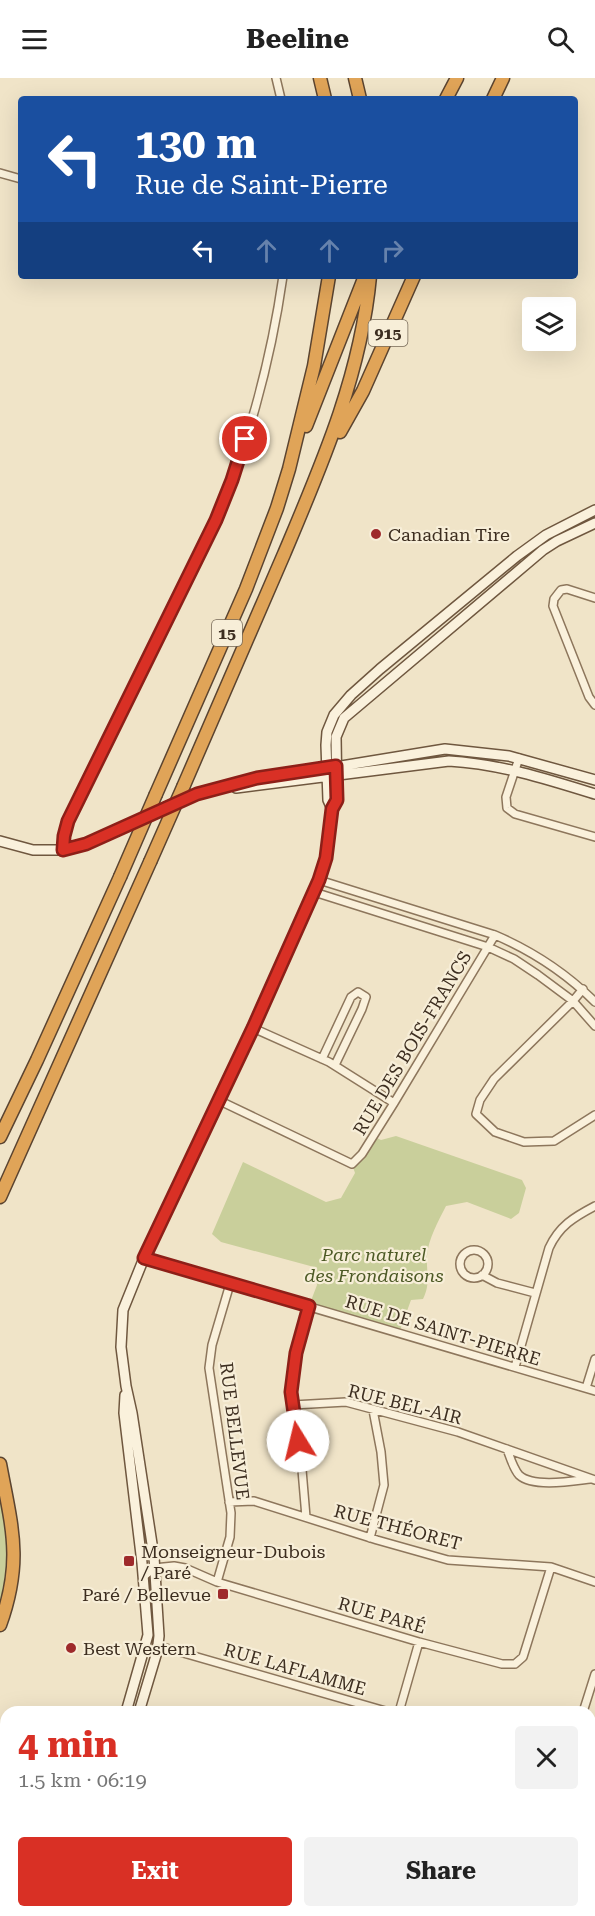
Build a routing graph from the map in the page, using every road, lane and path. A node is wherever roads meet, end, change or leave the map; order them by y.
1 (276, 78) edge
2 (320, 78) edge
3 (355, 78) edge
4 (457, 78) edge
5 (503, 78) edge
6 (280, 96) edge
7 (323, 96) edge
8 (359, 96) edge
9 (448, 96) edge
10 (494, 96) edge
11 (0, 173) edge
12 (18, 178) edge
13 (283, 279) edge
14 (329, 279) edge
15 (364, 279) edge
16 (370, 279) edge
17 (413, 279) edge
18 (289, 469) junction
19 (318, 472) junction
20 (595, 510) edge
21 (595, 523) edge
22 (595, 598) edge
23 (595, 705) edge
24 (519, 758) junction
25 (515, 770) junction
26 (331, 772) junction
27 (595, 780) edge
28 (595, 794) edge
29 (595, 837) edge
30 (0, 842) edge
31 (63, 850) junction
32 (319, 880) junction
33 (314, 892) junction
34 (495, 935) junction
35 (488, 947) junction
36 (583, 989) junction
37 (573, 1001) junction
38 (595, 1002) edge
39 (595, 1026) edge
40 (253, 1028) junction
41 (322, 1059) junction
42 (335, 1065) junction
43 (218, 1100) junction
44 (394, 1103) junction
45 (595, 1115) edge
46 (0, 1137) edge
47 (0, 1197) edge
48 (595, 1206) edge
49 (144, 1258) junction
50 (482, 1275) junction
51 (230, 1284) junction
52 (535, 1293) junction
53 (309, 1306) junction
54 (595, 1359) edge
55 (515, 1367) junction
56 (126, 1386) junction
57 (586, 1389) junction
58 (595, 1391) edge
59 (293, 1405) junction
60 (373, 1410) junction
61 (507, 1449) junction
62 (0, 1464) edge
63 (594, 1479) edge
64 (229, 1502) junction
65 (306, 1516) junction
66 (370, 1538) junction
67 (551, 1567) junction
68 (154, 1568) junction
69 (143, 1577) junction
70 (217, 1582) junction
71 (595, 1582) edge
72 (0, 1624) edge
73 (419, 1642) junction
74 (159, 1646) junction
75 (595, 1674) edge
76 (128, 1706) edge
77 (141, 1706) edge
78 (368, 1706) edge
79 (401, 1706) edge
80 (585, 1706) edge

1 - 6 street
2 - 7 highway
3 - 8 highway
4 - 9 highway
5 - 10 highway
11 - 12 street
13 - 31 street
14 - 18 highway, 15
15 - 18 highway, 915
16 - 19 highway, 15
17 - 19 highway, 915
18 - 46 highway, 15, bridge
19 - 47 highway, 15, bridge
20 - 26 street
21 - 26 street
22 - 23 street
24 - 25 street
24 - 26 street
24 - 27 street
25 - 26 street
25 - 28 street
25 - 29 street
26 - 31 street
26 - 32 street
30 - 31 street
32 - 33 street
32 - 34 street
33 - 35 street
33 - 40 street
34 - 35 street, RUE DES BOIS-FRANCS
34 - 36 street
35 - 37 street
35 - 44 street, RUE DES BOIS-FRANCS
36 - 37 street
36 - 38 street
37 - 39 street
37 - 45 street
40 - 41 street
40 - 43 street
41 - 42 street
41 - 42 street
42 - 44 street
43 - 44 street, RUE DES BOIS-FRANCS
43 - 49 street
48 - 52 street
49 - 51 street, RUE DE SAINT-PIERRE
49 - 56 street
50 - 50 street
50 - 52 street
51 - 53 street, RUE DE SAINT-PIERRE
51 - 64 street, RUE BELLEVUE
52 - 55 street
53 - 55 street, RUE DE SAINT-PIERRE
53 - 59 street
54 - 57 street
55 - 57 street, RUE DE SAINT-PIERRE
56 - 68 street
56 - 69 street
57 - 58 street, RUE DE SAINT-PIERRE
59 - 60 street, RUE BEL-AIR
59 - 65 street
60 - 61 street, RUE BEL-AIR
60 - 66 street
61 - 63 street, RUE BEL-AIR
61 - 63 street, RUE BEL-AIR
62 - 72 highway
64 - 65 street, RUE THÉORET
64 - 70 street, RUE BELLEVUE
65 - 66 street, RUE THÉORET
66 - 67 street, RUE THÉORET
67 - 71 street, RUE THÉORET
67 - 73 street, RUE PARÉ
68 - 69 street
68 - 70 street, RUE PARÉ
68 - 74 street
69 - 76 street
70 - 73 street, RUE PARÉ
73 - 79 street
74 - 77 street
74 - 78 street, RUE LAFLAMME
75 - 80 street

